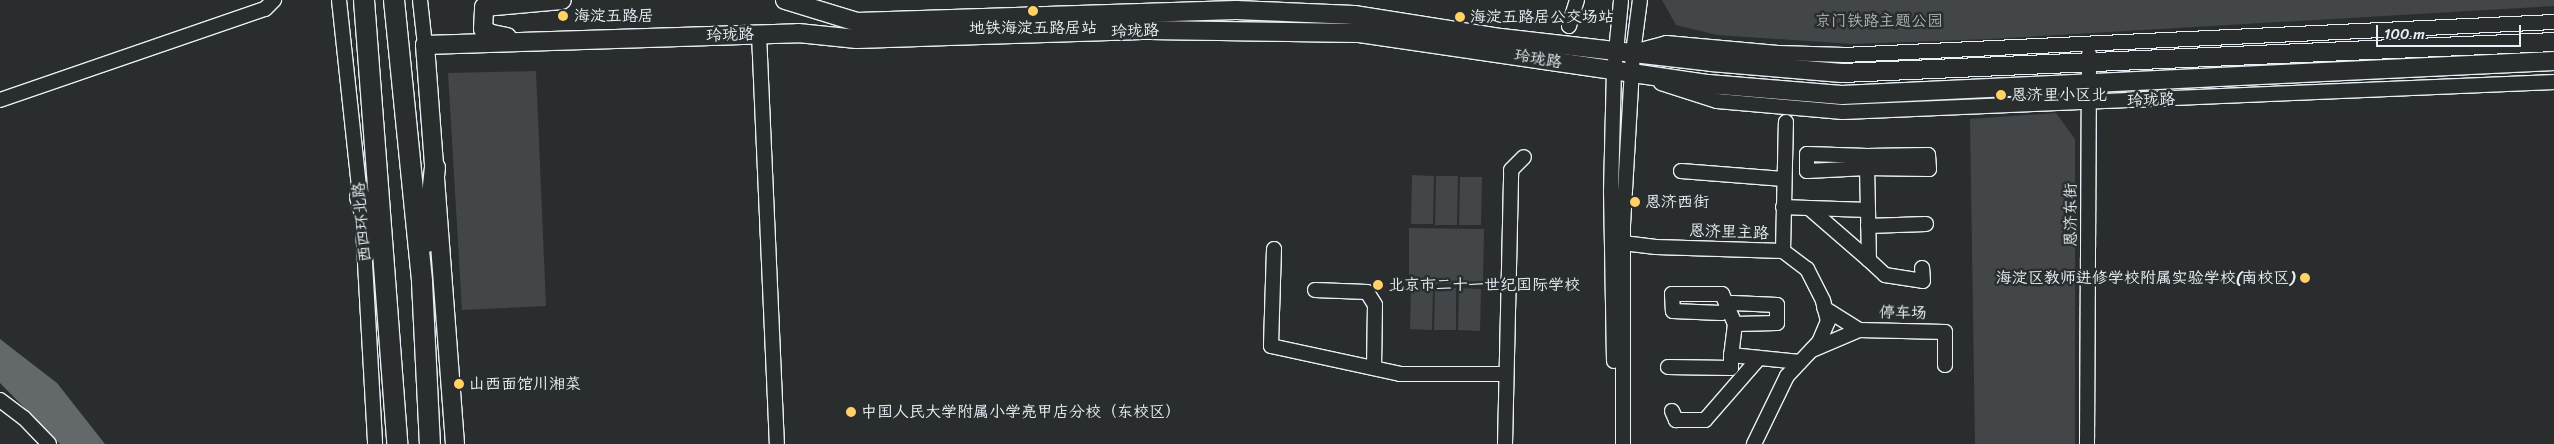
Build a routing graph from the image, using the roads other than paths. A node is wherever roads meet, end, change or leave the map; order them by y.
1 (274, 0) edge
2 (338, 0) edge
3 (364, 0) edge
4 (394, 0) edge
5 (420, 0) edge
6 (562, 0) edge
7 (785, 0) edge
8 (1577, 0) edge
9 (1621, 0) edge
10 (1640, 0) edge
11 (2554, 22) edge
12 (1569, 26) dead end
13 (759, 34) junction
14 (534, 42) junction
15 (2554, 42) edge
16 (425, 46) junction
17 (1625, 52) junction
18 (2089, 54) junction
19 (2554, 61) edge
20 (1623, 73) junction
21 (2554, 82) edge
22 (2089, 84) junction
23 (0, 100) edge
24 (2088, 102) junction
25 (1786, 122) dead end
26 (1524, 157) dead end
27 (1867, 162) dead end
28 (436, 167) junction
29 (1681, 170) dead end
30 (1784, 179) junction
31 (360, 197) junction
32 (1783, 207) junction
33 (1809, 208) junction
34 (1868, 210) junction
35 (1926, 224) dead end
36 (1868, 226) junction
37 (1623, 243) junction
38 (1274, 249) dead end
39 (1783, 251) junction
40 (1869, 260) junction
41 (1922, 268) dead end
42 (422, 282) junction
43 (387, 288) junction
44 (1315, 290) dead end
45 (1824, 308) junction
46 (1735, 324) junction
47 (1858, 330) junction
48 (1731, 355) junction
49 (1805, 357) junction
50 (1759, 358) junction
51 (1945, 365) dead end
52 (1668, 367) dead end
53 (1374, 368) junction
54 (1506, 374) junction
55 (0, 400) edge
56 (1672, 411) dead end
57 (49, 444) edge
58 (375, 444) edge
59 (397, 444) edge
60 (430, 444) edge
61 (455, 444) edge
62 (777, 444) edge
63 (1505, 444) edge
64 (1614, 444) edge
65 (1623, 444) edge
66 (1754, 444) edge
67 (2087, 444) edge

1 - 23 street
2 - 31 street, 西四环北路
3 - 43 highway, 西四环北路
4 - 42 highway
5 - 16 street
6 - 14 main road
7 - 17 main road, 玲珑路
8 - 12 street
9 - 17 street
10 - 17 street
11 - 18 street, 玲珑路
13 - 14 main road, 玲珑路
13 - 20 main road, 玲珑路
13 - 62 street
14 - 16 main road, 玲珑路
15 - 18 main road, 玲珑路
16 - 28 main road
17 - 18 main road, 玲珑路
17 - 20 street
18 - 22 street, 恩济东街
19 - 22 main road, 玲珑路
20 - 22 main road, 玲珑路
20 - 24 street, 玲珑路
20 - 37 street
20 - 64 street
21 - 24 street, 玲珑路
22 - 24 street, 恩济东街
24 - 67 street, 恩济东街
25 - 30 street
26 - 54 street
27 - 34 street
28 - 42 highway
28 - 61 main road
29 - 30 street
30 - 32 street
31 - 43 highway
31 - 58 street, 西四环北路
32 - 33 street
32 - 39 street
33 - 34 street
33 - 40 street
34 - 36 street
35 - 36 street
36 - 40 street
37 - 39 street, 恩济里主路
37 - 65 street
38 - 53 street
39 - 45 street, 恩济里主路
40 - 41 street
42 - 60 highway
43 - 59 highway, 西四环北路
44 - 53 street
45 - 47 street
45 - 49 street, 恩济里主路
46 - 46 street
46 - 48 street
47 - 49 street
47 - 51 street, 停车场
48 - 50 street
48 - 52 street
49 - 50 street
49 - 66 street, 恩济里主路
50 - 56 street
53 - 54 street
54 - 63 street
55 - 57 street

